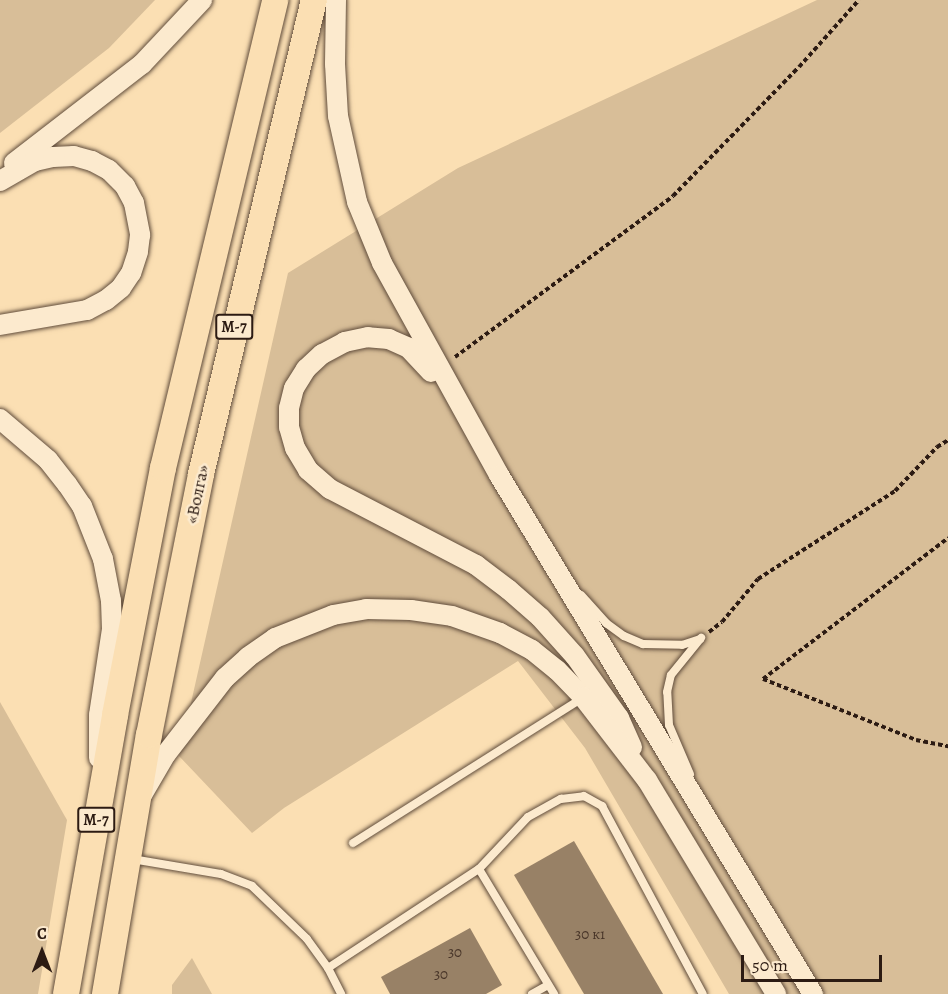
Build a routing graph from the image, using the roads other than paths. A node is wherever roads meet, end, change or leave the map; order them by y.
1 (202, 0) edge
2 (275, 0) edge
3 (314, 0) edge
4 (336, 0) edge
5 (0, 176) edge
6 (0, 181) edge
7 (0, 325) edge
8 (0, 419) edge
9 (499, 475) junction
10 (549, 558) junction
11 (583, 697) junction
12 (647, 780) junction
13 (99, 800) junction
14 (139, 800) junction
15 (717, 836) junction
16 (353, 843) dead end
17 (128, 858) junction
18 (478, 869) junction
19 (76, 930) junction
20 (328, 968) junction
21 (548, 985) junction
22 (108, 990) edge
23 (57, 994) edge
24 (66, 994) edge
25 (341, 994) edge
26 (532, 994) edge
27 (554, 994) edge
28 (703, 994) edge
29 (776, 994) edge
30 (813, 994) edge

1 - 5 street
2 - 13 highway, «Волга» / М-7
3 - 14 highway, «Волга» / М-7
4 - 9 street
6 - 7 street
8 - 13 street
9 - 10 street
9 - 12 street
10 - 15 street
10 - 15 lane
11 - 12 street
11 - 14 street
11 - 16 lane
12 - 29 street
13 - 19 highway, «Волга» / М-7
14 - 17 highway, «Волга» / М-7
15 - 30 street
17 - 20 lane
17 - 22 highway, «Волга» / М-7
18 - 20 lane
18 - 21 lane
18 - 28 lane
19 - 23 lane
19 - 24 highway, «Волга» / М-7
20 - 25 lane
21 - 26 lane
21 - 27 lane

